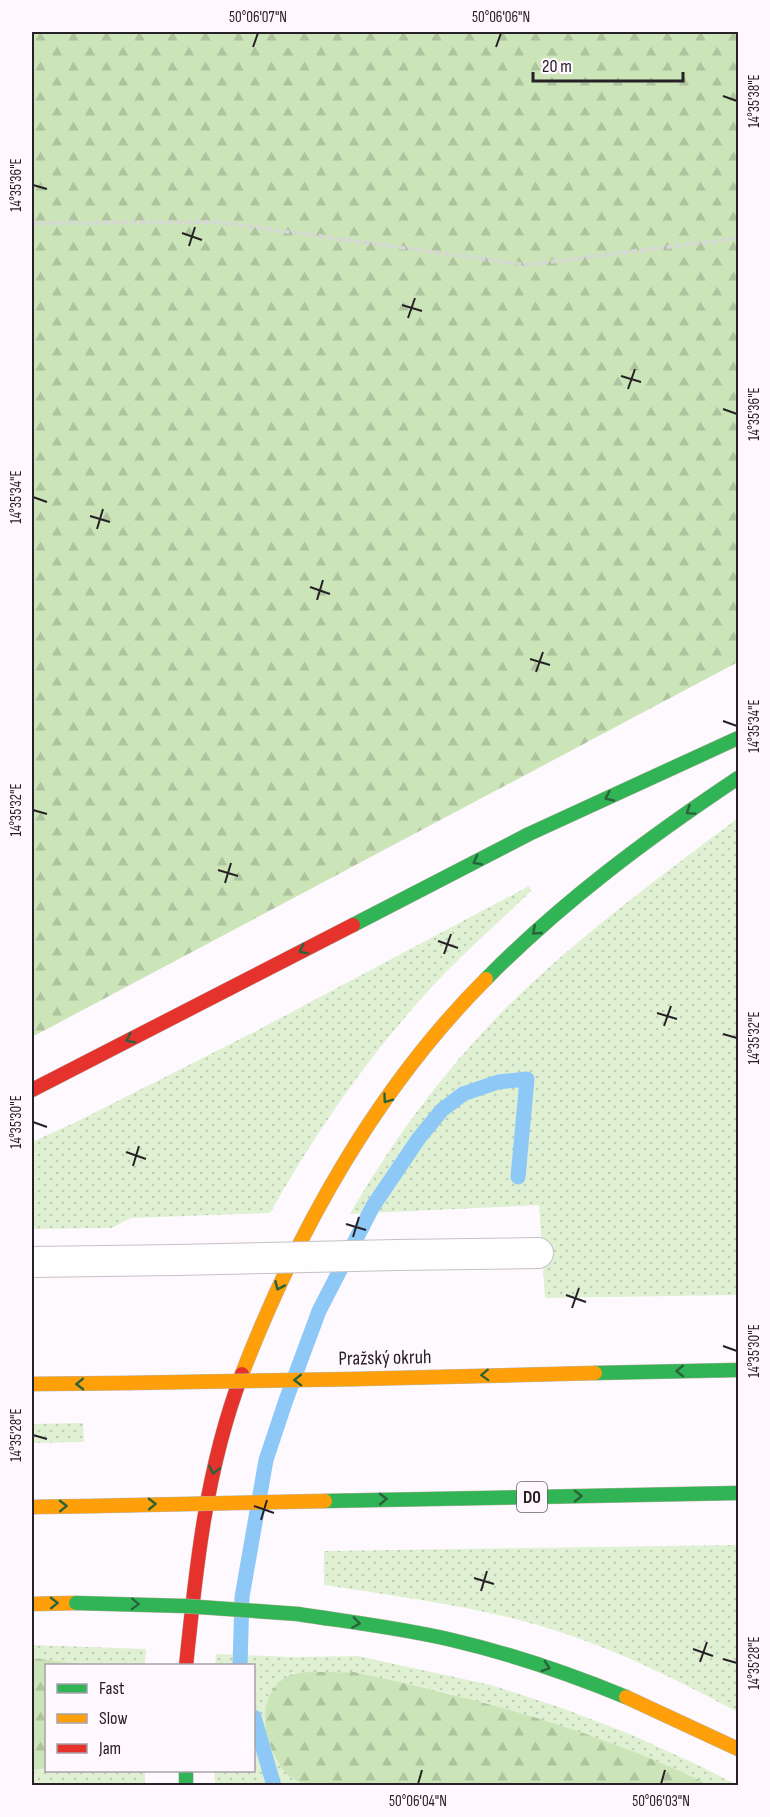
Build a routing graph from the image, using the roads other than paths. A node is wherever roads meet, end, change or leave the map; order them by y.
1 (738, 738) edge
2 (738, 778) edge
3 (32, 1090) edge
4 (538, 1253) dead end
5 (32, 1262) edge
6 (738, 1370) edge
7 (32, 1384) edge
8 (738, 1493) edge
9 (32, 1507) edge
10 (32, 1604) edge
11 (186, 1664) edge
12 (738, 1749) edge

1 -> 3 highway
2 -> 11 highway
4 - 5 lane, bridge
6 -> 7 highway, Pražský okruh, bridge
9 -> 8 highway, D0, bridge
10 -> 12 highway, bridge

